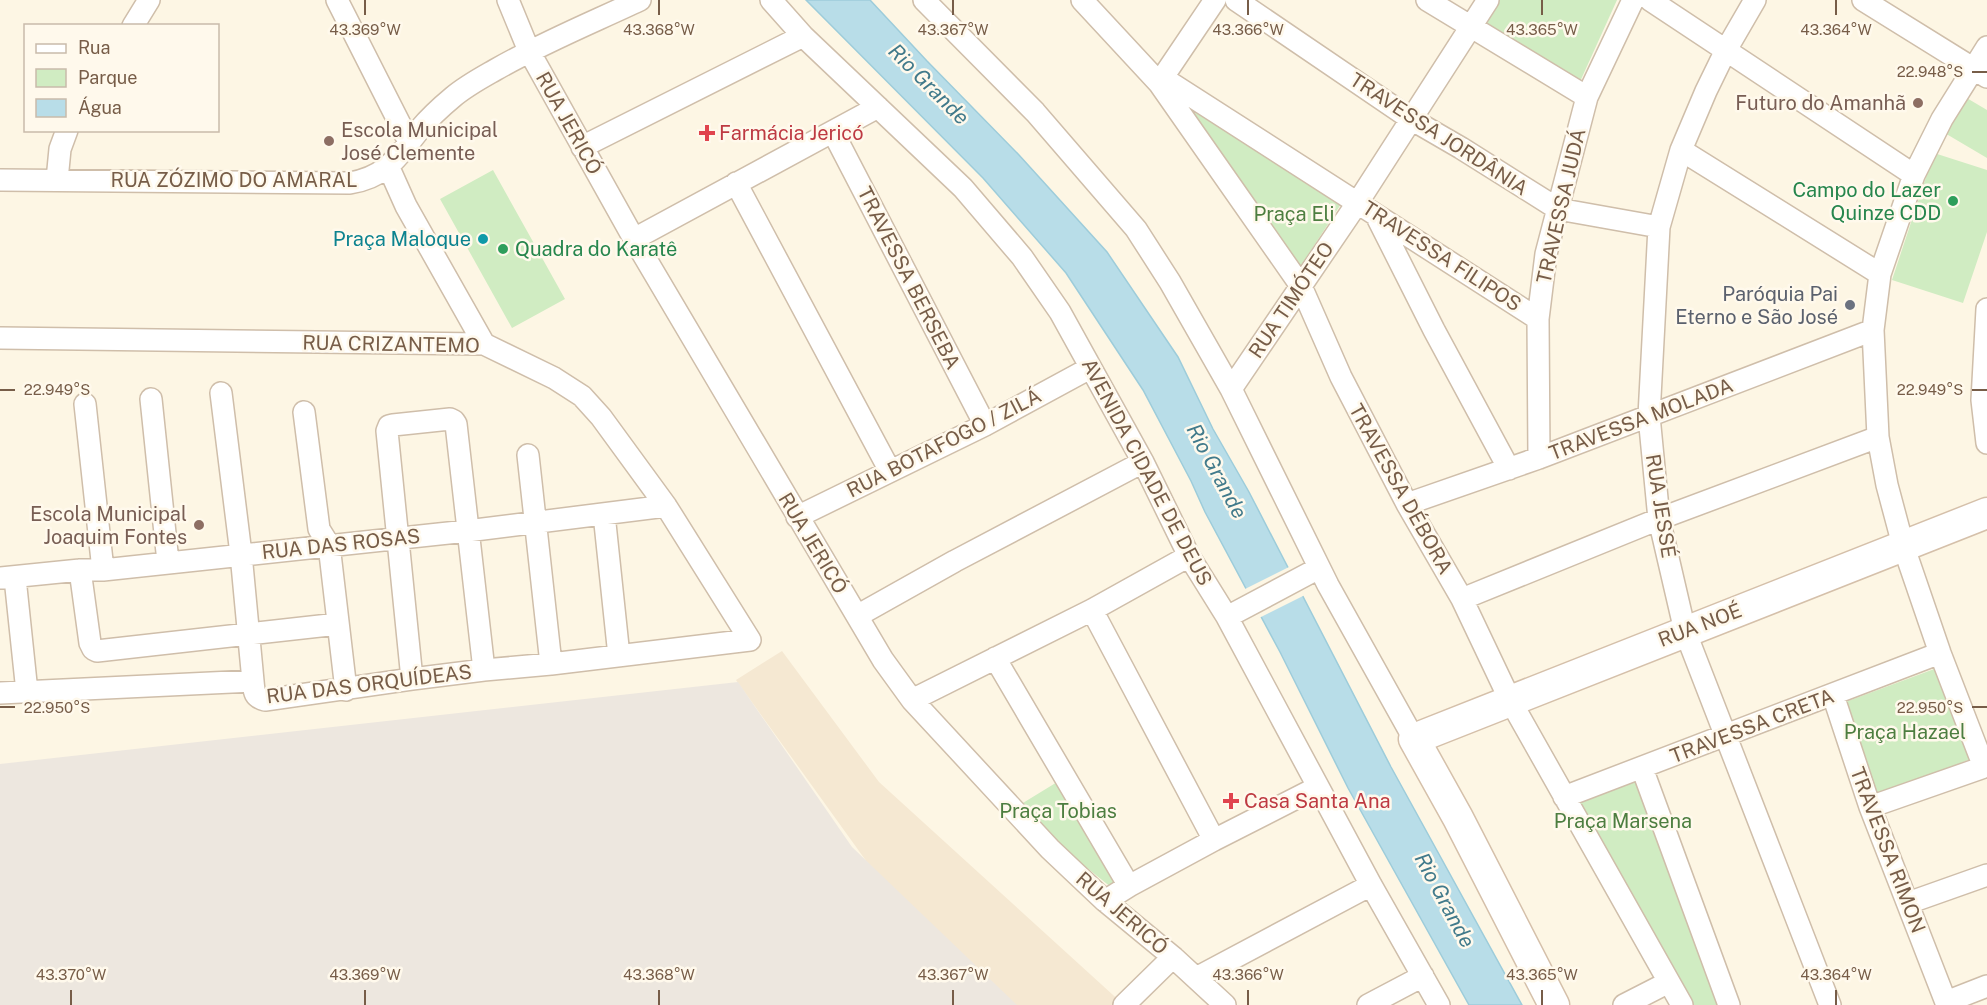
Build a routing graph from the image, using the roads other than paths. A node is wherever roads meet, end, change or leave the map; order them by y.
1 (148, 0) edge
2 (337, 0) edge
3 (508, 0) edge
4 (640, 0) edge
5 (771, 0) edge
6 (1215, 0) edge
7 (1236, 0) edge
8 (1427, 0) edge
9 (1488, 0) edge
10 (1633, 0) edge
11 (1650, 0) edge
12 (1755, 0) edge
13 (1863, 0) edge
14 (927, 1) edge
15 (1087, 2) edge
16 (134, 24) edge
17 (1470, 27) junction
18 (803, 36) junction
19 (1987, 46) edge
20 (1726, 50) junction
21 (529, 51) junction
22 (1980, 72) edge
23 (1161, 81) junction
24 (1587, 97) junction
25 (878, 107) junction
26 (1411, 119) junction
27 (66, 132) edge
28 (833, 132) junction
29 (409, 142) junction
30 (582, 147) junction
31 (1681, 150) junction
32 (388, 168) junction
33 (1914, 175) junction
34 (0, 180) edge
35 (57, 180) junction
36 (736, 183) junction
37 (1358, 202) junction
38 (1558, 209) junction
39 (1377, 217) junction
40 (1659, 227) junction
41 (634, 239) junction
42 (1880, 274) junction
43 (1300, 286) junction
44 (1987, 309) edge
45 (1538, 319) junction
46 (1873, 330) junction
47 (0, 338) edge
48 (484, 344) junction
49 (1090, 368) junction
50 (1231, 388) junction
51 (221, 393) dead end
52 (151, 399) dead end
53 (85, 404) dead end
54 (304, 412) dead end
55 (1649, 417) junction
56 (986, 425) junction
57 (1878, 437) junction
58 (1987, 443) edge
59 (528, 455) dead end
60 (1539, 458) junction
61 (1143, 462) junction
62 (1509, 469) junction
63 (890, 471) junction
64 (1407, 504) junction
65 (666, 506) junction
66 (1987, 513) edge
67 (604, 514) junction
68 (797, 517) junction
69 (1659, 519) junction
70 (535, 522) junction
71 (467, 531) junction
72 (399, 537) junction
73 (329, 544) junction
74 (1903, 545) junction
75 (241, 554) junction
76 (1189, 556) junction
77 (168, 562) junction
78 (1319, 568) junction
79 (81, 570) junction
80 (103, 570) junction
81 (7, 578) edge
82 (1462, 600) junction
83 (1092, 610) junction
84 (857, 616) junction
85 (1227, 617) junction
86 (338, 624) junction
87 (1685, 631) junction
88 (248, 634) junction
89 (750, 640) joint
90 (1940, 654) junction
91 (619, 656) junction
92 (995, 658) junction
93 (551, 664) junction
94 (484, 670) junction
95 (412, 679) junction
96 (254, 681) junction
97 (346, 690) junction
98 (27, 692) junction
99 (0, 693) edge
100 (1833, 695) junction
101 (912, 700) junction
102 (1510, 700) junction
103 (1725, 736) junction
104 (1414, 739) junction
105 (1985, 766) edge
106 (1642, 768) junction
107 (1318, 787) junction
108 (1564, 797) junction
109 (1870, 807) junction
110 (1214, 840) junction
111 (1987, 875) edge
112 (1371, 885) junction
113 (1129, 886) junction
114 (1105, 901) junction
115 (1908, 903) junction
116 (1173, 957) junction
117 (1423, 976) junction
118 (1196, 978) junction
119 (1669, 982) junction
120 (1987, 986) edge
121 (1947, 1004) edge
122 (1124, 1005) edge
123 (1225, 1005) edge
124 (1368, 1005) edge
125 (1439, 1005) edge
126 (1554, 1005) edge
127 (1624, 1005) edge
128 (1682, 1005) edge
129 (1729, 1005) edge
130 (1830, 1005) edge

1 - 16 street
2 - 29 street
3 - 21 street, RUA JERICÓ
4 - 21 street, RUA ZÓZIMO DO AMARAL
5 - 18 street, AVENIDA CIDADE DE DEUS
6 - 23 street
7 - 26 street, TRAVESSA JORDÂNIA
8 - 17 street
9 - 17 street, RUA TIMÓTEO
10 - 24 street, TRAVESSA JUDÁ
11 - 20 street
12 - 20 street, RUA JESSÉ
13 - 22 street
14 - 50 street
15 - 23 street, TRAVESSA DÉBORA
17 - 24 street
17 - 26 street, RUA TIMÓTEO
18 - 25 street, AVENIDA CIDADE DE DEUS
18 - 30 street
19 - 22 street
20 - 31 street, RUA JESSÉ
20 - 33 street
21 - 29 street, RUA ZÓZIMO DO AMARAL
21 - 30 street, RUA JERICÓ
22 - 33 street
23 - 37 street, TRAVESSA FILIPOS
23 - 43 street, TRAVESSA DÉBORA
24 - 38 street, TRAVESSA JUDÁ
25 - 28 street
25 - 49 street, AVENIDA CIDADE DE DEUS
26 - 37 street, RUA TIMÓTEO
26 - 38 street, TRAVESSA JORDÂNIA
27 - 35 street
28 - 36 street
28 - 56 street, TRAVESSA BERSEBA
29 - 32 street, RUA ZÓZIMO DO AMARAL
30 - 41 street, RUA JERICÓ
31 - 40 street, RUA JESSÉ
31 - 42 street
32 - 35 street, RUA ZÓZIMO DO AMARAL
32 - 48 street
33 - 42 street
34 - 35 street, RUA ZÓZIMO DO AMARAL
36 - 41 street
36 - 63 street
37 - 39 street, TRAVESSA FILIPOS
37 - 43 street, RUA TIMÓTEO
38 - 40 street, TRAVESSA JORDÂNIA
38 - 45 street, TRAVESSA JUDÁ
39 - 45 street, TRAVESSA FILIPOS
39 - 62 street
40 - 55 street, RUA JESSÉ
41 - 68 street, RUA JERICÓ
42 - 46 street
43 - 50 street, RUA TIMÓTEO
43 - 64 street, TRAVESSA DÉBORA
44 - 58 street
45 - 60 street, TRAVESSA JUDÁ
46 - 55 street, TRAVESSA MOLADA
46 - 57 street
47 - 48 street, RUA CRIZANTEMO
48 - 65 street, RUA CRIZANTEMO
49 - 56 street, RUA BOTAFOGO / ZILÁ
49 - 61 street, AVENIDA CIDADE DE DEUS
50 - 78 street
51 - 75 street
52 - 77 street
53 - 80 street
54 - 73 street
55 - 60 street, TRAVESSA MOLADA
55 - 69 street, RUA JESSÉ
56 - 63 street, RUA BOTAFOGO / ZILÁ
57 - 69 street
57 - 74 street
59 - 70 street
60 - 62 street, TRAVESSA MOLADA
61 - 76 street, AVENIDA CIDADE DE DEUS
61 - 84 street
62 - 64 street, TRAVESSA MOLADA
63 - 68 street, RUA BOTAFOGO / ZILÁ
64 - 82 street, TRAVESSA DÉBORA
65 - 67 street, RUA DAS ROSAS
65 - 89 street, RUA CRIZANTEMO
66 - 74 street, RUA NOÉ
67 - 70 street, RUA DAS ROSAS
67 - 91 street
68 - 84 street, RUA JERICÓ
69 - 82 street
69 - 87 street, RUA JESSÉ
70 - 71 street, RUA DAS ROSAS
70 - 93 street
71 - 72 street, RUA DAS ROSAS
71 - 72 street
71 - 94 street
72 - 73 street, RUA DAS ROSAS
72 - 95 street
73 - 75 street, RUA DAS ROSAS
73 - 86 street
74 - 87 street, RUA NOÉ
74 - 90 street
75 - 77 street, RUA DAS ROSAS
75 - 88 street
76 - 83 street
76 - 85 street, AVENIDA CIDADE DE DEUS
77 - 80 street, RUA DAS ROSAS
78 - 85 street
78 - 104 street
79 - 80 street, RUA DAS ROSAS
79 - 81 street, RUA DAS ROSAS
79 - 88 street
81 - 98 street, RUA DAS ROSAS
82 - 102 street, TRAVESSA DÉBORA
83 - 92 street
83 - 110 street
84 - 101 street, RUA JERICÓ
85 - 107 street, AVENIDA CIDADE DE DEUS
86 - 88 street
86 - 97 street
87 - 102 street, RUA NOÉ
87 - 103 street, RUA JESSÉ
88 - 96 street
89 - 91 street, RUA DAS ORQUÍDEAS
90 - 100 street, TRAVESSA CRETA
90 - 105 street
91 - 93 street, RUA DAS ORQUÍDEAS
92 - 101 street
92 - 113 street
93 - 94 street, RUA DAS ORQUÍDEAS
94 - 95 street, RUA DAS ORQUÍDEAS
95 - 97 street, RUA DAS ORQUÍDEAS
96 - 97 street, RUA DAS ORQUÍDEAS
96 - 98 street, RUA DAS ORQUÍDEAS
98 - 99 street, RUA DAS ORQUÍDEAS
100 - 103 street, TRAVESSA CRETA
100 - 109 street, TRAVESSA RIMON
101 - 114 street, RUA JERICÓ
102 - 104 street, RUA NOÉ
102 - 108 street, TRAVESSA DÉBORA
103 - 106 street, TRAVESSA CRETA
103 - 130 street, RUA JESSÉ
104 - 126 street
105 - 109 street
106 - 108 street, TRAVESSA CRETA
106 - 129 street
107 - 110 street
107 - 112 street, AVENIDA CIDADE DE DEUS
108 - 119 street, TRAVESSA DÉBORA
109 - 115 street, TRAVESSA RIMON
110 - 113 street
111 - 115 street
112 - 117 street, AVENIDA CIDADE DE DEUS
112 - 118 street
113 - 114 street
114 - 116 street, RUA JERICÓ
115 - 121 street, TRAVESSA RIMON
116 - 118 street, RUA JERICÓ
116 - 122 street
117 - 124 street
117 - 125 street, AVENIDA CIDADE DE DEUS
118 - 123 street, RUA JERICÓ
119 - 127 street
119 - 128 street, TRAVESSA DÉBORA
120 - 121 street

